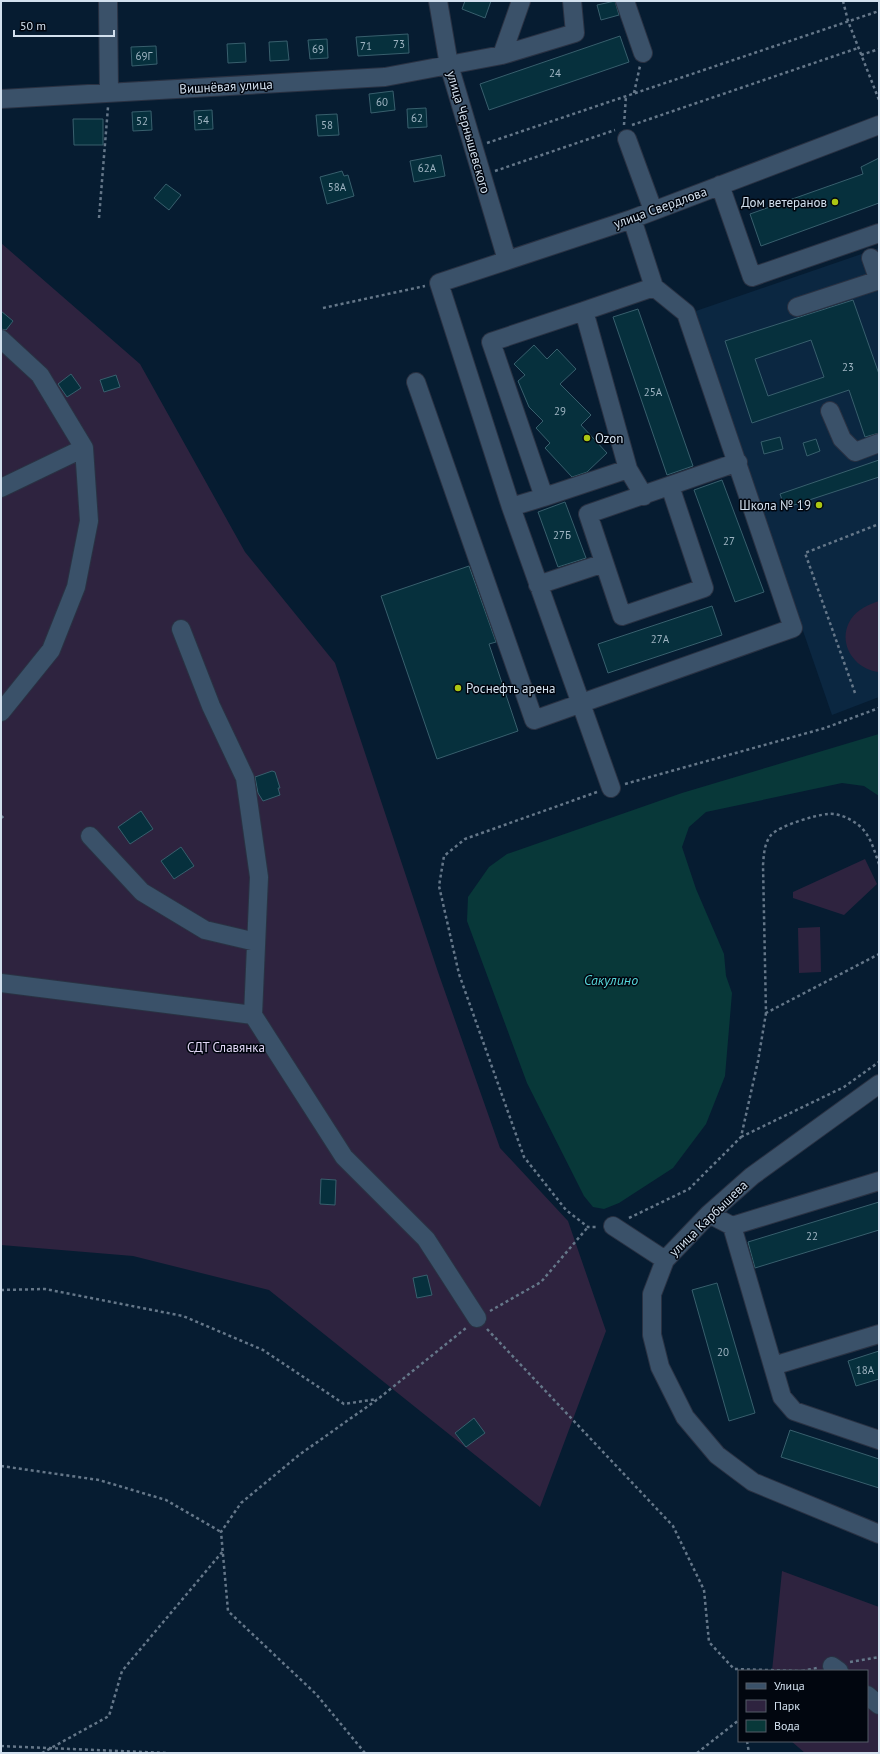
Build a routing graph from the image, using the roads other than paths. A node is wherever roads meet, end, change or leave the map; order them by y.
1 (108, 1) edge
2 (438, 1) edge
3 (521, 1) edge
4 (572, 1) edge
5 (625, 1) edge
6 (643, 53) road end
7 (502, 55) junction
8 (449, 65) junction
9 (109, 92) junction
10 (1, 99) edge
11 (879, 125) edge
12 (622, 134) road end
13 (720, 185) junction
14 (653, 210) junction
15 (632, 218) junction
16 (879, 233) edge
17 (871, 258) dead end
18 (507, 260) junction
19 (879, 280) edge
20 (654, 287) junction
21 (797, 307) dead end
22 (584, 311) junction
23 (1, 339) edge
24 (416, 382) dead end
25 (830, 411) dead end
26 (879, 443) edge
27 (84, 448) junction
28 (738, 462) junction
29 (628, 469) junction
30 (670, 486) junction
31 (1, 488) edge
32 (544, 496) junction
33 (644, 496) junction
34 (511, 507) junction
35 (604, 563) junction
36 (538, 585) junction
37 (181, 629) dead end
38 (580, 705) junction
39 (1, 712) edge
40 (611, 788) road end
41 (90, 836) dead end
42 (256, 942) junction
43 (1, 983) edge
44 (253, 1015) junction
45 (879, 1084) edge
46 (879, 1181) edge
47 (709, 1214) junction
48 (613, 1226) road end
49 (732, 1226) junction
50 (665, 1260) junction
51 (478, 1318) road end
52 (879, 1334) edge
53 (773, 1366) junction
54 (879, 1440) edge
55 (879, 1534) edge
56 (868, 1696) edge
57 (879, 1705) edge

1 - 9 street
2 - 8 street, улица Чернышевского
3 - 7 street
4 - 7 street, Вишнёвая улица
5 - 6 street
7 - 8 street, Вишнёвая улица
8 - 9 street, Вишнёвая улица
8 - 18 street, улица Чернышевского
9 - 10 street, Вишнёвая улица
11 - 13 street, улица Свердлова
12 - 14 street
13 - 14 street, улица Свердлова
13 - 16 street
14 - 15 street, улица Свердлова
15 - 18 street, улица Свердлова
15 - 20 street
17 - 19 street
18 - 34 street, улица Свердлова
19 - 21 street
20 - 22 street
20 - 28 street
22 - 29 street
22 - 32 street
23 - 27 street
24 - 38 street
25 - 26 street
27 - 31 street
27 - 39 street
28 - 30 street
28 - 38 street
29 - 32 street
29 - 33 street
30 - 33 street
30 - 35 street
32 - 34 street
33 - 35 street
34 - 36 street
35 - 36 street
36 - 38 street
37 - 42 street
38 - 40 street
41 - 42 street
42 - 44 street
43 - 44 street
44 - 51 street
45 - 47 street, улица Карбышева
46 - 49 street
47 - 49 street
47 - 50 street, улица Карбышева
48 - 50 street
49 - 53 street
50 - 55 street, улица Карбышева
52 - 53 street
53 - 54 street
56 - 57 street

